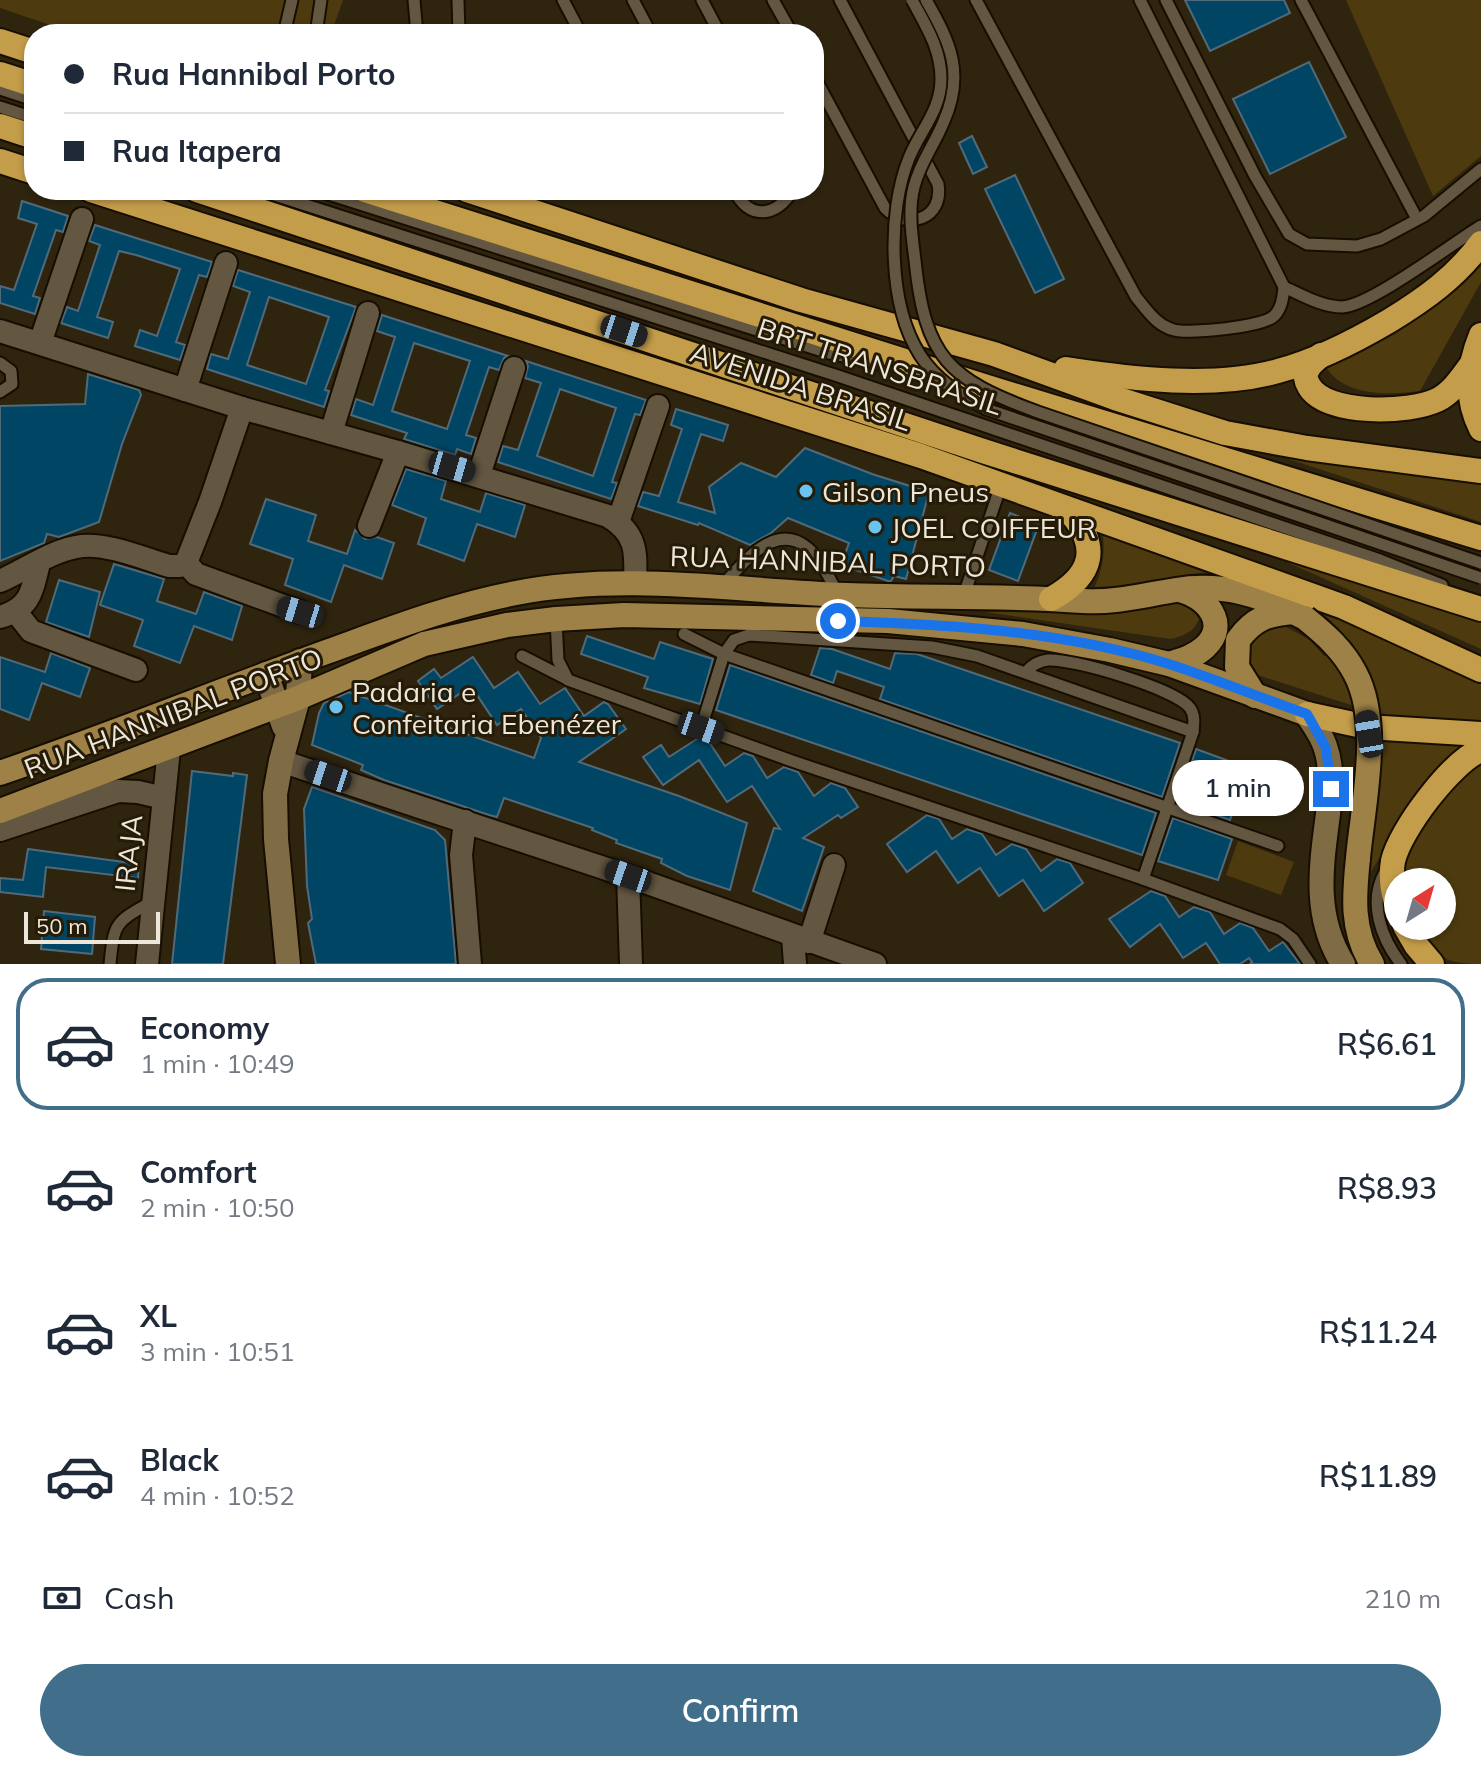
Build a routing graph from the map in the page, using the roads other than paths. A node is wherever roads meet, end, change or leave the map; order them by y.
1 (292, 0) edge
2 (321, 0) edge
3 (414, 0) edge
4 (458, 0) edge
5 (563, 0) edge
6 (633, 0) edge
7 (702, 0) edge
8 (773, 0) edge
9 (840, 0) edge
10 (912, 0) edge
11 (926, 0) edge
12 (976, 0) edge
13 (1140, 0) edge
14 (1166, 0) edge
15 (1301, 0) edge
16 (286, 24) edge
17 (317, 24) edge
18 (416, 24) edge
19 (459, 24) edge
20 (576, 24) edge
21 (646, 24) edge
22 (715, 24) edge
23 (786, 24) edge
24 (0, 41) edge
25 (24, 49) edge
26 (0, 74) edge
27 (24, 82) edge
28 (0, 89) edge
29 (824, 95) edge
30 (24, 97) edge
31 (0, 107) edge
32 (24, 115) edge
33 (0, 126) edge
34 (24, 134) edge
35 (0, 161) edge
36 (24, 169) edge
37 (1481, 169) edge
38 (122, 200) edge
39 (227, 200) edge
40 (290, 200) edge
41 (347, 200) edge
42 (396, 200) edge
43 (503, 200) edge
44 (742, 200) edge
45 (785, 200) edge
46 (82, 219) dead end
47 (1417, 219) junction
48 (1481, 226) edge
49 (1481, 243) edge
50 (226, 263) dead end
51 (598, 264) junction
52 (727, 275) junction
53 (1284, 287) junction
54 (368, 313) dead end
55 (0, 331) edge
56 (1481, 335) edge
57 (40, 343) junction
58 (994, 354) junction
59 (1321, 355) junction
60 (0, 363) edge
61 (1471, 365) junction
62 (514, 368) dead end
63 (987, 387) junction
64 (185, 390) junction
65 (0, 392) edge
66 (658, 406) dead end
67 (242, 408) junction
68 (1481, 429) edge
69 (331, 433) junction
70 (866, 438) junction
71 (983, 451) junction
72 (398, 452) junction
73 (1481, 471) edge
74 (479, 475) junction
75 (1001, 485) junction
76 (1067, 509) junction
77 (618, 522) junction
78 (369, 526) dead end
79 (1481, 538) edge
80 (39, 563) junction
81 (186, 563) junction
82 (1481, 563) edge
83 (1481, 578) edge
84 (0, 581) edge
85 (635, 584) junction
86 (720, 588) junction
87 (1178, 589) junction
88 (838, 594) junction
89 (964, 595) junction
90 (1051, 599) junction
91 (1481, 601) edge
92 (1481, 609) edge
93 (300, 612) dead end
94 (8, 615) edge
95 (1300, 615) junction
96 (556, 619) junction
97 (888, 621) junction
98 (684, 634) dead end
99 (724, 654) junction
100 (522, 656) dead end
101 (300, 661) junction
102 (1169, 664) junction
103 (136, 670) dead end
104 (1481, 670) edge
105 (1026, 672) junction
106 (266, 674) junction
107 (568, 680) junction
108 (1255, 696) junction
109 (288, 702) junction
110 (1307, 714) junction
111 (701, 728) junction
112 (1193, 732) junction
113 (1481, 734) edge
114 (169, 749) junction
115 (1481, 750) edge
116 (281, 761) junction
117 (0, 773) edge
118 (164, 798) junction
119 (1166, 807) junction
120 (0, 811) edge
121 (465, 821) junction
122 (0, 830) edge
123 (1278, 846) dead end
124 (1394, 858) junction
125 (834, 865) dead end
126 (1388, 868) edge
127 (1392, 868) edge
128 (628, 876) junction
129 (1384, 876) edge
130 (1143, 879) junction
131 (1354, 892) junction
132 (154, 901) junction
133 (1384, 920) edge
134 (1384, 927) edge
135 (801, 939) junction
136 (1394, 940) edge
137 (1406, 940) edge
138 (110, 964) edge
139 (147, 964) edge
140 (288, 964) edge
141 (470, 964) edge
142 (631, 964) edge
143 (795, 964) edge
144 (875, 964) edge
145 (1310, 964) edge
146 (1343, 964) edge
147 (1372, 964) edge
148 (1401, 964) edge
149 (1432, 964) edge

1 - 16 lane
2 - 17 lane
3 - 18 lane
4 - 19 lane
5 - 20 lane
6 - 21 lane
7 - 22 lane
8 - 23 lane
9 - 29 lane
10 - 83 lane, bridge
11 - 82 lane, bridge
12 - 53 lane
13 - 53 lane
14 - 47 lane
15 - 47 lane
24 - 25 highway
26 - 27 highway
28 - 30 lane
31 - 32 lane
33 - 34 highway
35 - 36 highway
37 - 47 lane
38 - 70 highway, AVENIDA BRASIL
39 - 71 highway, AVENIDA BRASIL
40 - 91 lane, BRT TRANSBRASIL
41 - 63 lane, BRT TRANSBRASIL
42 - 51 highway, AVENIDA BRASIL
43 - 52 highway
44 - 45 lane
46 - 57 street
48 - 53 lane
49 - 59 highway
50 - 64 street
51 - 52 highway
51 - 63 highway, AVENIDA BRASIL
52 - 58 highway
54 - 69 street
55 - 57 street
56 - 61 highway
57 - 64 street
58 - 59 highway
58 - 73 highway
59 - 61 highway
60 - 65 lane
61 - 68 highway
62 - 74 street
63 - 79 highway, AVENIDA BRASIL
64 - 67 street
66 - 77 street
67 - 69 street
67 - 81 street
69 - 72 street
70 - 71 highway
70 - 75 highway, AVENIDA BRASIL
71 - 92 highway, AVENIDA BRASIL
72 - 74 street
72 - 78 street
74 - 77 street
75 - 76 highway, AVENIDA BRASIL
75 - 89 lane
76 - 90 highway
76 - 104 highway, AVENIDA BRASIL
77 - 85 street
80 - 81 street
80 - 84 street
80 - 94 street
81 - 93 street
85 - 86 main road, RUA HANNIBAL PORTO
85 - 101 main road, RUA HANNIBAL PORTO
86 - 88 main road, RUA HANNIBAL PORTO
86 - 88 lane
87 - 90 main road, RUA HANNIBAL PORTO
87 - 95 main road, RUA HANNIBAL PORTO
87 - 102 main road
88 - 89 main road, RUA HANNIBAL PORTO
89 - 90 main road, RUA HANNIBAL PORTO
89 - 97 main road
94 - 103 street
95 - 108 main road
95 - 131 main road, RUA HANNIBAL PORTO, bridge
96 - 97 main road, RUA HANNIBAL PORTO
96 - 107 lane
96 - 109 main road, RUA HANNIBAL PORTO
97 - 102 main road, RUA HANNIBAL PORTO
98 - 99 lane
99 - 105 lane
99 - 111 lane
99 - 119 lane
100 - 107 lane
101 - 106 main road, RUA HANNIBAL PORTO
101 - 109 street
102 - 108 main road, RUA HANNIBAL PORTO
105 - 112 lane
105 - 112 lane
106 - 109 street
106 - 117 main road, RUA HANNIBAL PORTO
107 - 111 lane
108 - 110 main road, RUA HANNIBAL PORTO
109 - 114 main road, RUA HANNIBAL PORTO
109 - 116 street
110 - 113 highway
110 - 146 street
111 - 130 lane
112 - 119 lane
114 - 118 street, IRAJA
114 - 120 main road, RUA HANNIBAL PORTO
115 - 124 highway
116 - 121 street
116 - 140 street
118 - 122 street
118 - 132 street, IRAJA
119 - 123 lane
119 - 130 lane
121 - 128 street
121 - 141 street
124 - 126 lane
124 - 127 highway
125 - 135 street
128 - 135 street
128 - 142 street
129 - 133 lane
130 - 145 lane
131 - 134 lane
131 - 147 main road, RUA HANNIBAL PORTO
132 - 138 lane
132 - 139 street, IRAJA
135 - 143 street
135 - 144 street
136 - 148 lane
137 - 149 highway

